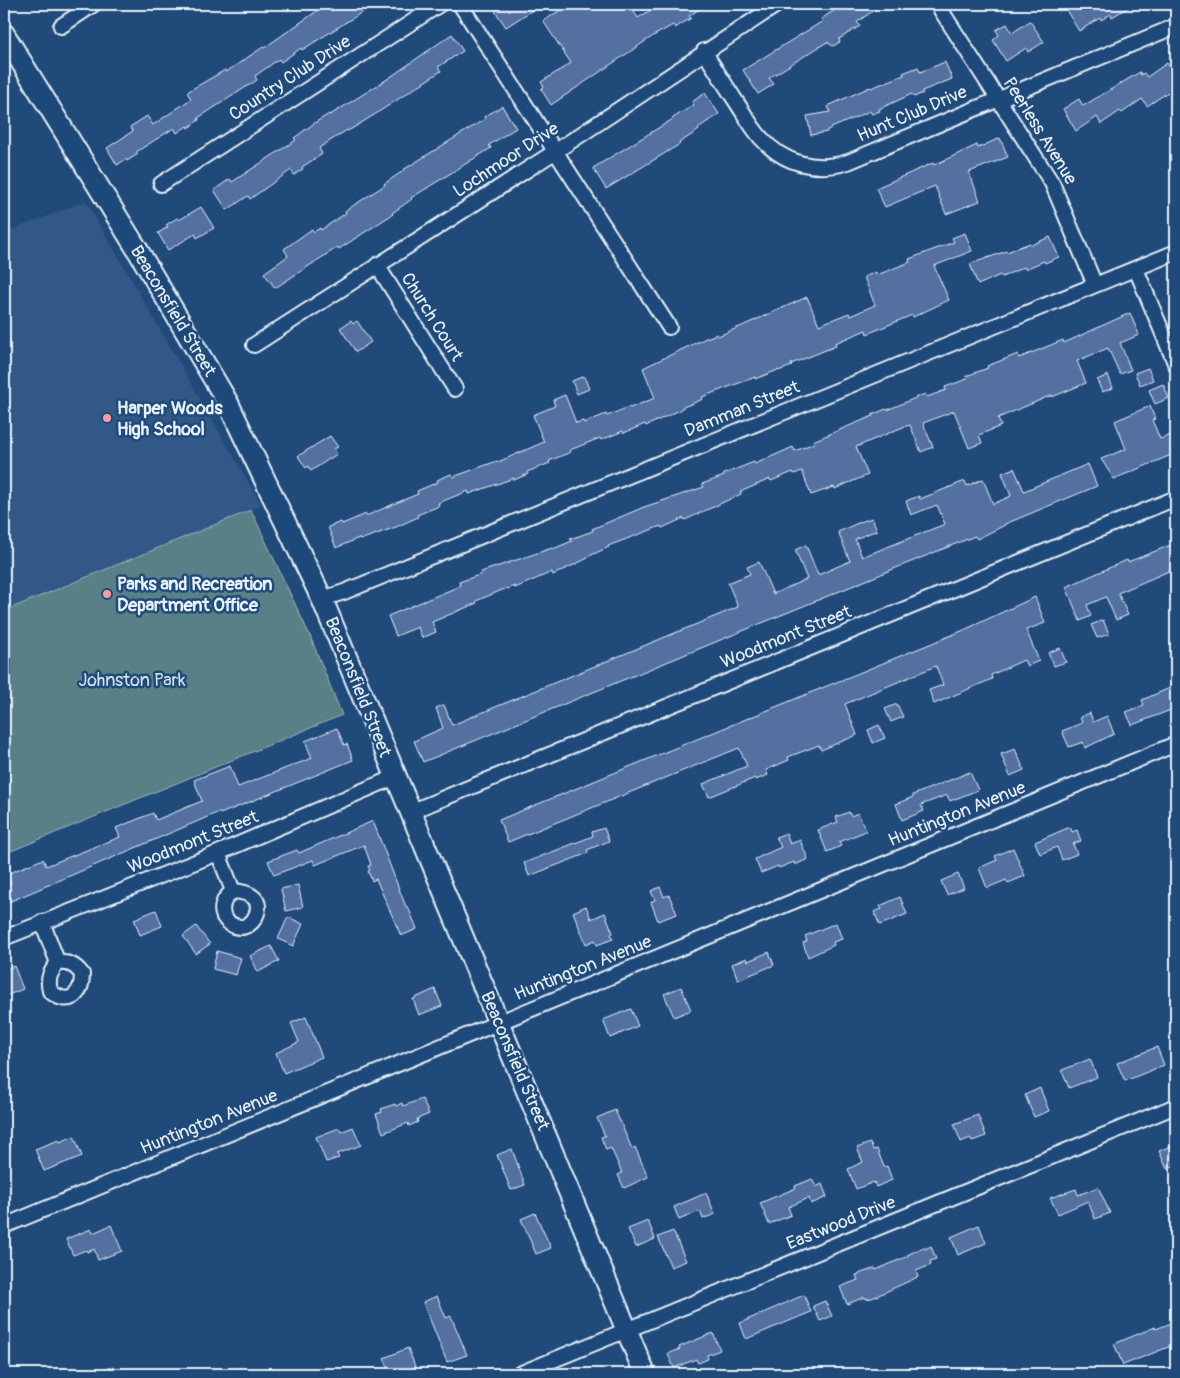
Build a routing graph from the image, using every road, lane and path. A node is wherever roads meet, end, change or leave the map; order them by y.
1 (94, 4) edge
2 (440, 4) edge
3 (460, 4) edge
4 (778, 4) edge
5 (937, 4) edge
6 (61, 26) dead end
7 (1176, 26) edge
8 (7, 47) edge
9 (704, 51) junction
10 (999, 99) junction
11 (556, 150) junction
12 (161, 184) dead end
13 (1176, 252) edge
14 (377, 265) junction
15 (1136, 269) junction
16 (1095, 285) junction
17 (669, 328) dead end
18 (254, 345) dead end
19 (1176, 365) edge
20 (455, 389) dead end
21 (1176, 498) edge
22 (322, 599) junction
23 (1176, 744) edge
24 (395, 777) junction
25 (410, 812) junction
26 (218, 852) junction
27 (233, 892) dead end
28 (42, 922) junction
29 (4, 938) edge
30 (58, 963) dead end
31 (499, 1023) junction
32 (1176, 1106) edge
33 (4, 1226) edge
34 (627, 1330) junction
35 (519, 1374) edge
36 (645, 1374) edge

1 - 6 street
2 - 12 street, Country Club Drive
3 - 11 street
4 - 9 street, Lochmoor Drive
5 - 10 street, Peerless Avenue
7 - 10 street, Hunt Club Drive
8 - 22 street, Beaconsfield Street
9 - 10 street, Hunt Club Drive
9 - 11 street, Lochmoor Drive
10 - 16 street, Peerless Avenue
11 - 14 street, Lochmoor Drive
11 - 17 street
13 - 15 street, Damman Street
14 - 18 street, Lochmoor Drive
14 - 20 street, Church Court
15 - 16 street, Damman Street
15 - 19 street
16 - 22 street, Damman Street
21 - 25 street, Woodmont Street
22 - 24 street, Beaconsfield Street
23 - 31 street, Huntington Avenue
24 - 25 street, Beaconsfield Street
24 - 26 street, Woodmont Street
25 - 31 street, Beaconsfield Street
26 - 27 street
26 - 28 street, Woodmont Street
28 - 29 street, Woodmont Street
28 - 30 street
31 - 33 street, Huntington Avenue
31 - 34 street, Beaconsfield Street
32 - 34 street, Eastwood Drive
34 - 35 street, Eastwood Drive
34 - 36 street, Beaconsfield Street

